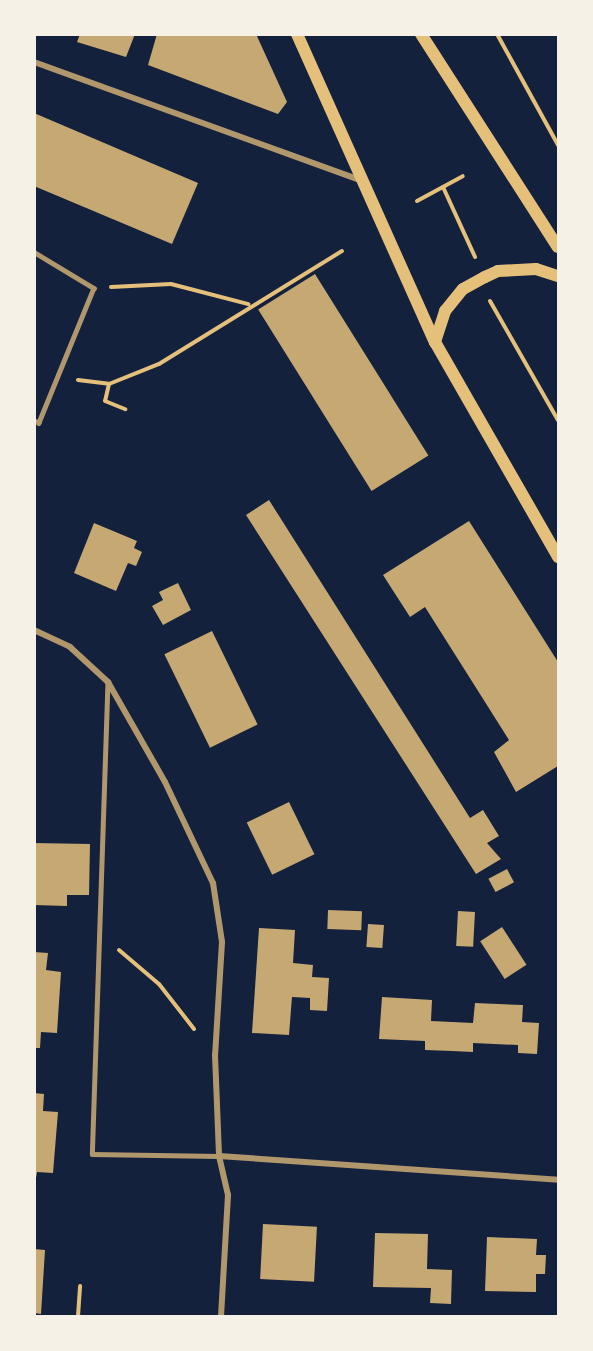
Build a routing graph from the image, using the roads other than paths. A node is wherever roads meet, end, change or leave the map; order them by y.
1 (297, 34) edge
2 (421, 34) edge
3 (34, 62) edge
4 (360, 180) junction
5 (558, 247) edge
6 (34, 252) edge
7 (558, 276) edge
8 (435, 342) junction
9 (34, 421) edge
10 (558, 557) edge
11 (34, 630) edge
12 (108, 682) junction
13 (219, 1156) junction
14 (558, 1180) edge
15 (220, 1317) edge

1 - 4 main road
2 - 5 main road
3 - 4 street
4 - 8 main road
6 - 9 lane
7 - 8 main road
8 - 10 main road
11 - 12 street
12 - 13 street
12 - 13 lane
13 - 14 street
13 - 15 street

